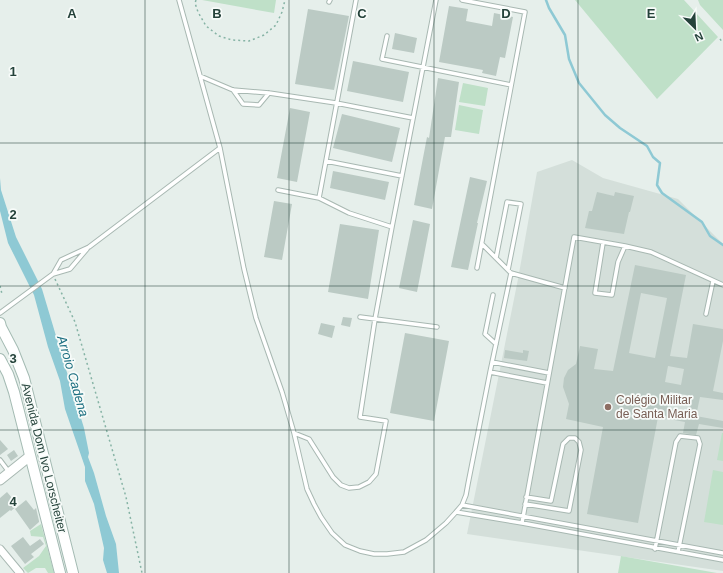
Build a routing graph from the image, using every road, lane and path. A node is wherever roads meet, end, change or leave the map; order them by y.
1 (179, 0) edge
2 (196, 0) edge
3 (284, 0) edge
4 (356, 0) edge
5 (436, 0) edge
6 (462, 0) edge
7 (493, 0) edge
8 (492, 6) junction
9 (386, 36) dead end
10 (720, 39) dead end
11 (723, 42) edge
12 (422, 67) junction
13 (200, 76) junction
14 (511, 85) junction
15 (233, 90) junction
16 (269, 93) junction
17 (336, 103) junction
18 (413, 118) junction
19 (220, 148) junction
20 (326, 161) junction
21 (402, 176) junction
22 (278, 190) dead end
23 (319, 198) junction
24 (392, 227) junction
25 (603, 243) junction
26 (482, 244) junction
27 (625, 246) junction
28 (89, 247) junction
29 (496, 258) junction
30 (477, 268) dead end
31 (510, 272) junction
32 (53, 274) junction
33 (713, 280) junction
34 (723, 285) edge
35 (0, 286) edge
36 (565, 288) junction
37 (2, 294) dead end
38 (493, 296) dead end
39 (0, 313) edge
40 (706, 314) dead end
41 (360, 317) dead end
42 (375, 319) junction
43 (0, 323) edge
44 (437, 327) dead end
45 (496, 344) junction
46 (0, 359) edge
47 (492, 362) junction
48 (490, 372) junction
49 (549, 373) junction
50 (548, 383) junction
51 (294, 433) junction
52 (30, 456) junction
53 (0, 460) edge
54 (9, 473) junction
55 (0, 480) edge
56 (526, 497) junction
57 (462, 504) junction
58 (525, 504) junction
59 (456, 512) junction
60 (523, 516) junction
61 (522, 523) junction
62 (657, 541) junction
63 (679, 545) junction
64 (656, 548) junction
65 (0, 549) edge
66 (678, 552) junction
67 (723, 553) edge
68 (723, 560) edge
69 (20, 573) edge
70 (60, 573) edge
71 (73, 573) edge
72 (142, 573) edge

1 - 13 lane
2 - 3 path
4 - 17 lane
5 - 12 lane
6 - 8 lane
7 - 8 lane
8 - 14 lane
9 - 12 lane
10 - 11 path
12 - 14 lane
12 - 18 lane
13 - 15 lane
13 - 19 lane
14 - 26 lane
15 - 16 lane
15 - 16 lane
16 - 17 lane
17 - 18 lane
17 - 20 lane
18 - 21 lane
19 - 28 lane
19 - 51 lane
20 - 21 lane
20 - 23 lane
21 - 24 lane
22 - 23 lane
23 - 24 lane
24 - 42 lane
25 - 27 lane
25 - 27 lane
25 - 36 lane
26 - 29 lane
26 - 30 lane
27 - 33 lane
28 - 32 lane
28 - 32 lane
29 - 31 lane
29 - 31 lane
31 - 36 lane
31 - 45 lane
32 - 39 lane
32 - 72 path
33 - 34 lane
33 - 40 lane
35 - 37 path
36 - 49 lane
38 - 45 lane
41 - 42 lane
42 - 44 lane
42 - 51 lane
43 - 71 main road, Avenida Dom Ivo Lorscheiter
45 - 47 lane
46 - 52 main road, Avenida Dom Ivo Lorscheiter
47 - 48 lane
47 - 49 lane
48 - 50 lane
48 - 57 lane
49 - 50 lane
50 - 56 lane
51 - 59 lane
52 - 54 street
52 - 70 main road, Avenida Dom Ivo Lorscheiter
53 - 54 lane
54 - 55 street
56 - 58 lane
56 - 58 lane
57 - 59 lane
57 - 60 lane
58 - 60 lane
59 - 61 lane
60 - 61 lane
60 - 62 lane
61 - 64 lane
62 - 63 lane
62 - 63 lane
62 - 64 lane
63 - 66 lane
63 - 67 lane
64 - 66 lane
65 - 69 street
66 - 68 lane

